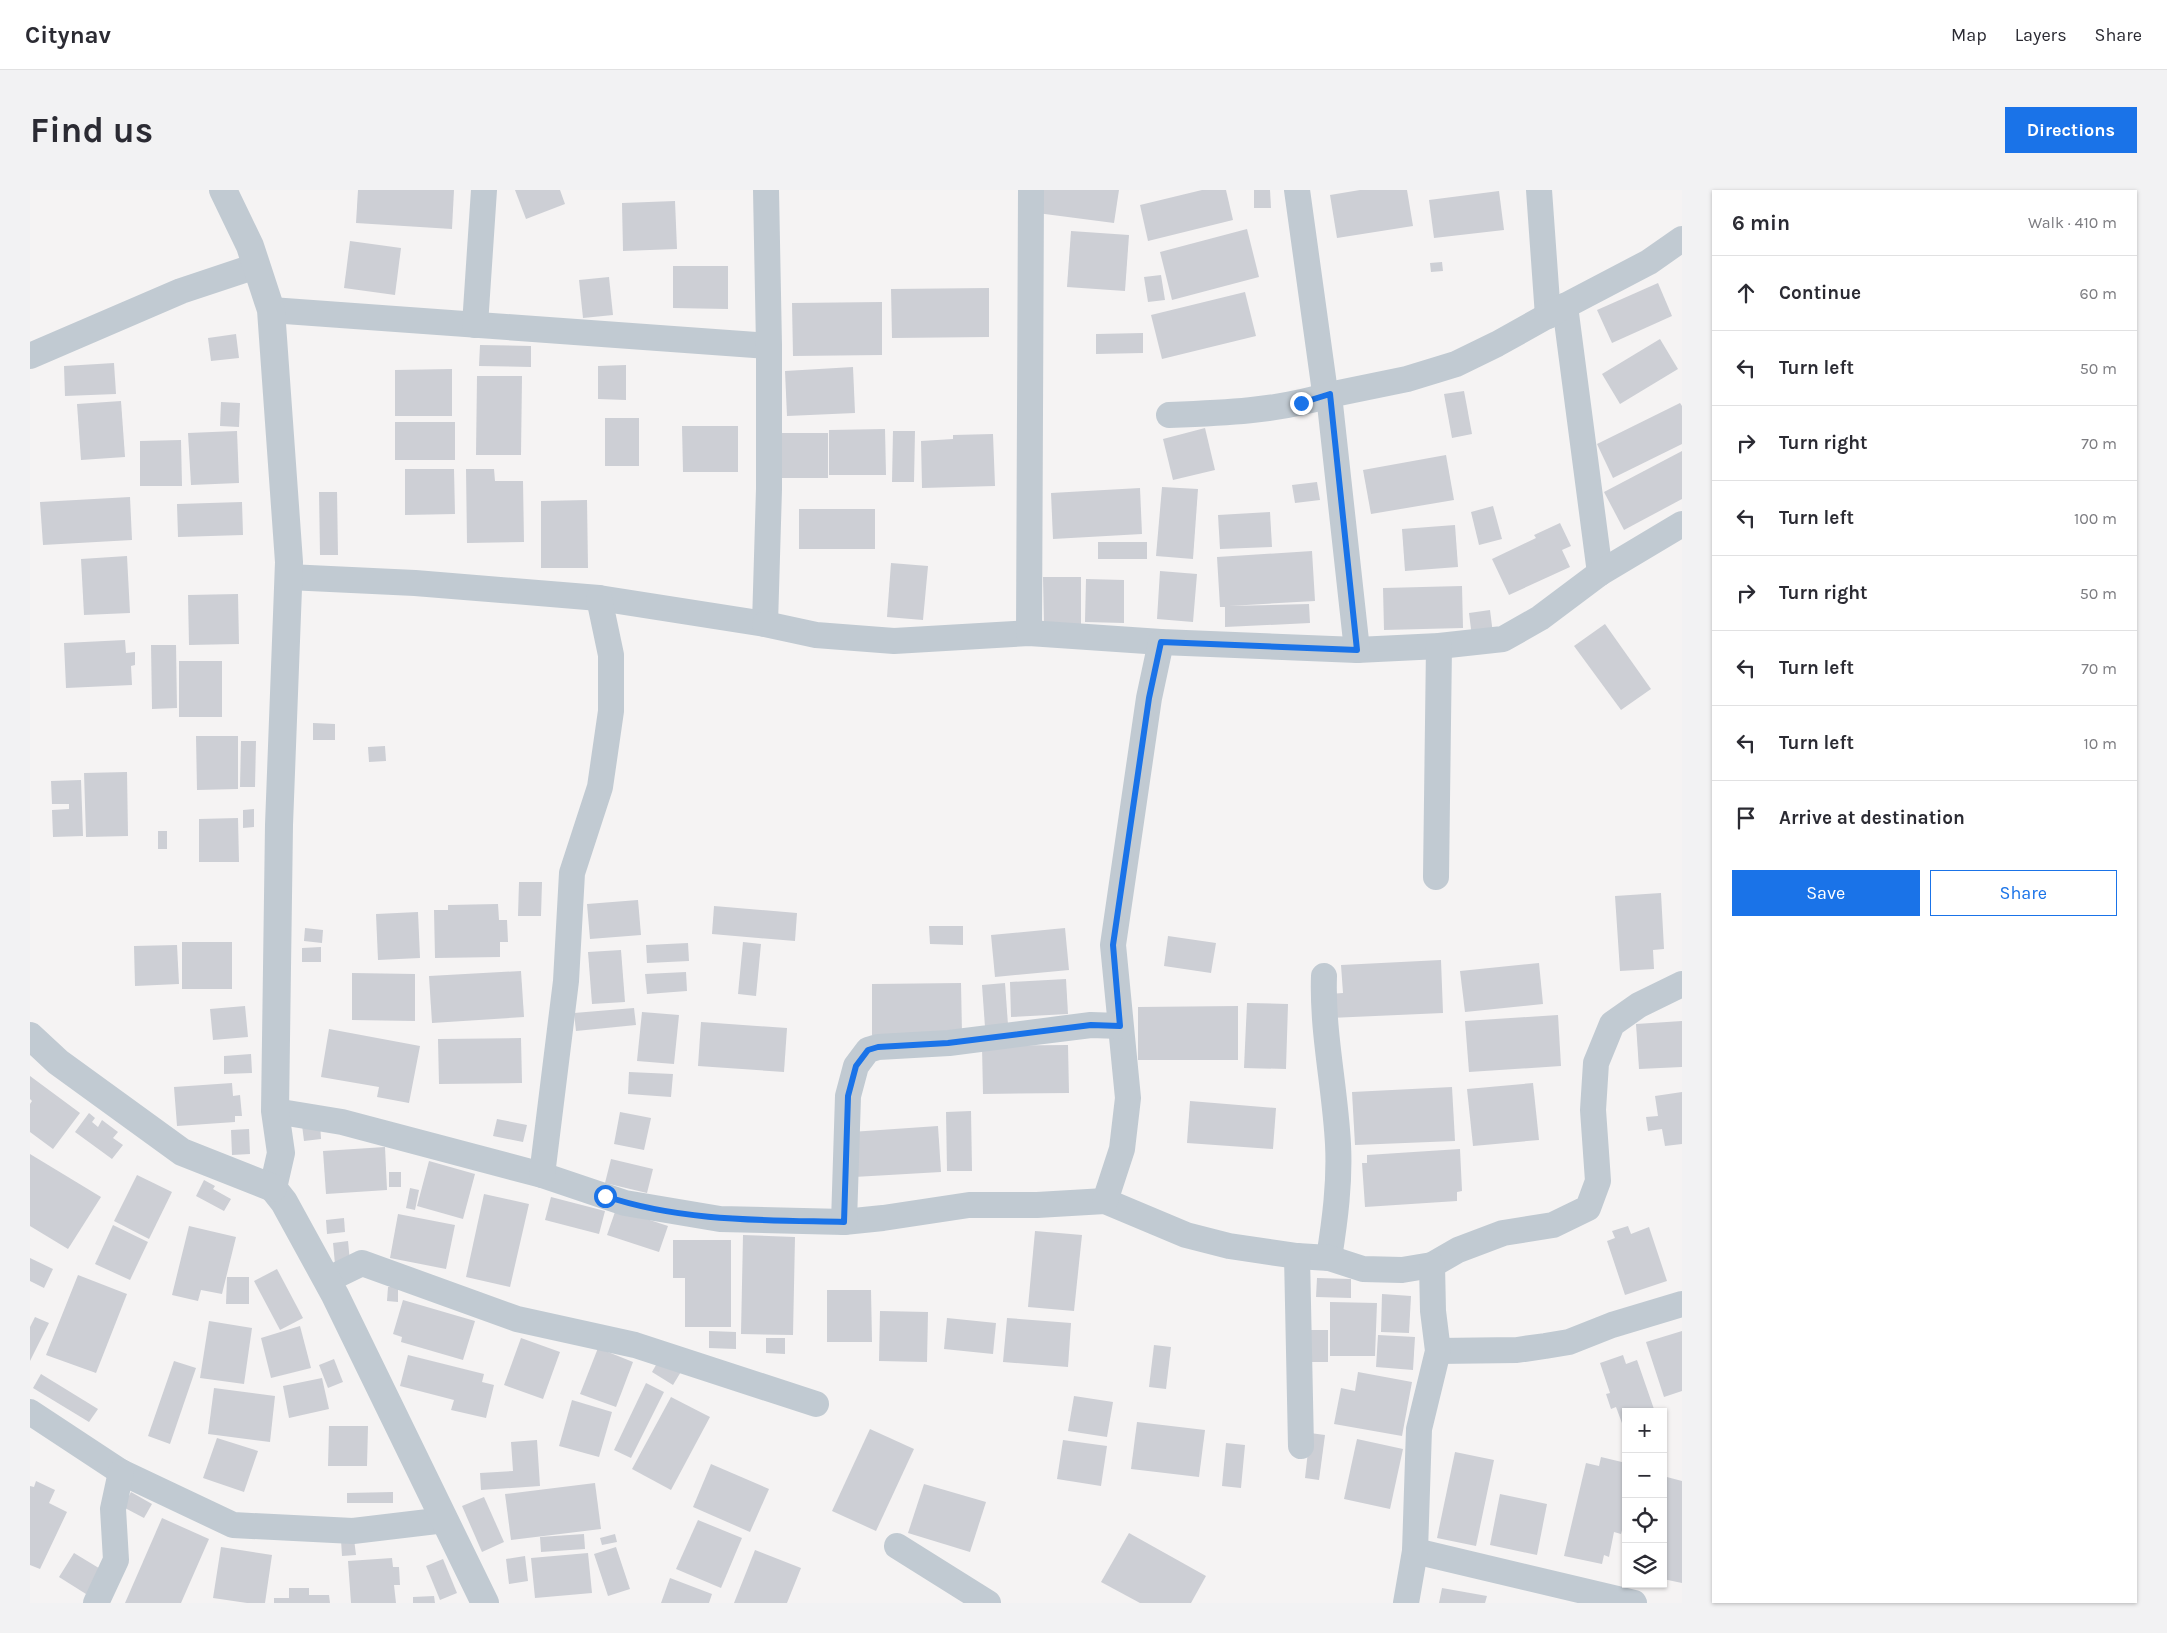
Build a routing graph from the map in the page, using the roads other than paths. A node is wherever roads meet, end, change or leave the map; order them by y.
1 (223, 190) edge
2 (484, 190) edge
3 (766, 190) edge
4 (1030, 190) edge
5 (1297, 190) edge
6 (1539, 190) edge
7 (1682, 239) edge
8 (256, 266) junction
9 (271, 310) junction
10 (1557, 311) junction
11 (475, 325) junction
12 (769, 346) junction
13 (30, 356) edge
14 (1330, 394) junction
15 (1169, 415) dead end
16 (1682, 524) edge
17 (1600, 574) junction
18 (288, 577) junction
19 (599, 598) junction
20 (765, 624) junction
21 (1029, 633) junction
22 (1161, 642) junction
23 (1439, 646) junction
24 (1357, 650) junction
25 (1436, 877) dead end
26 (1324, 976) dead end
27 (1682, 984) edge
28 (1120, 1026) junction
29 (30, 1036) edge
30 (275, 1111) junction
31 (542, 1175) junction
32 (273, 1188) junction
33 (1105, 1201) junction
34 (844, 1222) junction
35 (1297, 1256) junction
36 (1329, 1258) junction
37 (1432, 1265) junction
38 (327, 1280) junction
39 (1682, 1304) edge
40 (1438, 1351) junction
41 (816, 1404) dead end
42 (30, 1412) edge
43 (1301, 1446) dead end
44 (121, 1472) junction
45 (445, 1520) junction
46 (897, 1546) dead end
47 (1415, 1551) junction
48 (96, 1603) edge
49 (486, 1603) edge
50 (988, 1603) edge
51 (1406, 1603) edge
52 (1634, 1603) edge

1 - 8 street
2 - 11 street
3 - 12 street
4 - 21 street
5 - 14 street
6 - 10 street
7 - 10 street
8 - 9 street
8 - 13 street
9 - 11 street
9 - 18 street
10 - 14 street
10 - 17 street
11 - 12 street
12 - 20 street
14 - 15 street
14 - 24 street
16 - 17 street
17 - 23 street
18 - 19 street
18 - 30 street
19 - 20 street
19 - 31 street
20 - 21 street
21 - 22 street
22 - 24 street
22 - 28 street
23 - 24 street
23 - 25 street
26 - 36 street
27 - 37 street
28 - 33 street
28 - 34 street
29 - 32 street
30 - 31 street
30 - 32 street
31 - 34 street
32 - 38 street
33 - 34 street
33 - 35 street
35 - 36 street
35 - 43 street
36 - 37 street
37 - 40 street
38 - 41 street
38 - 45 street
39 - 40 street
40 - 47 street
42 - 44 street
44 - 45 street
44 - 48 street
45 - 49 street
46 - 50 street
47 - 51 street
47 - 52 street

